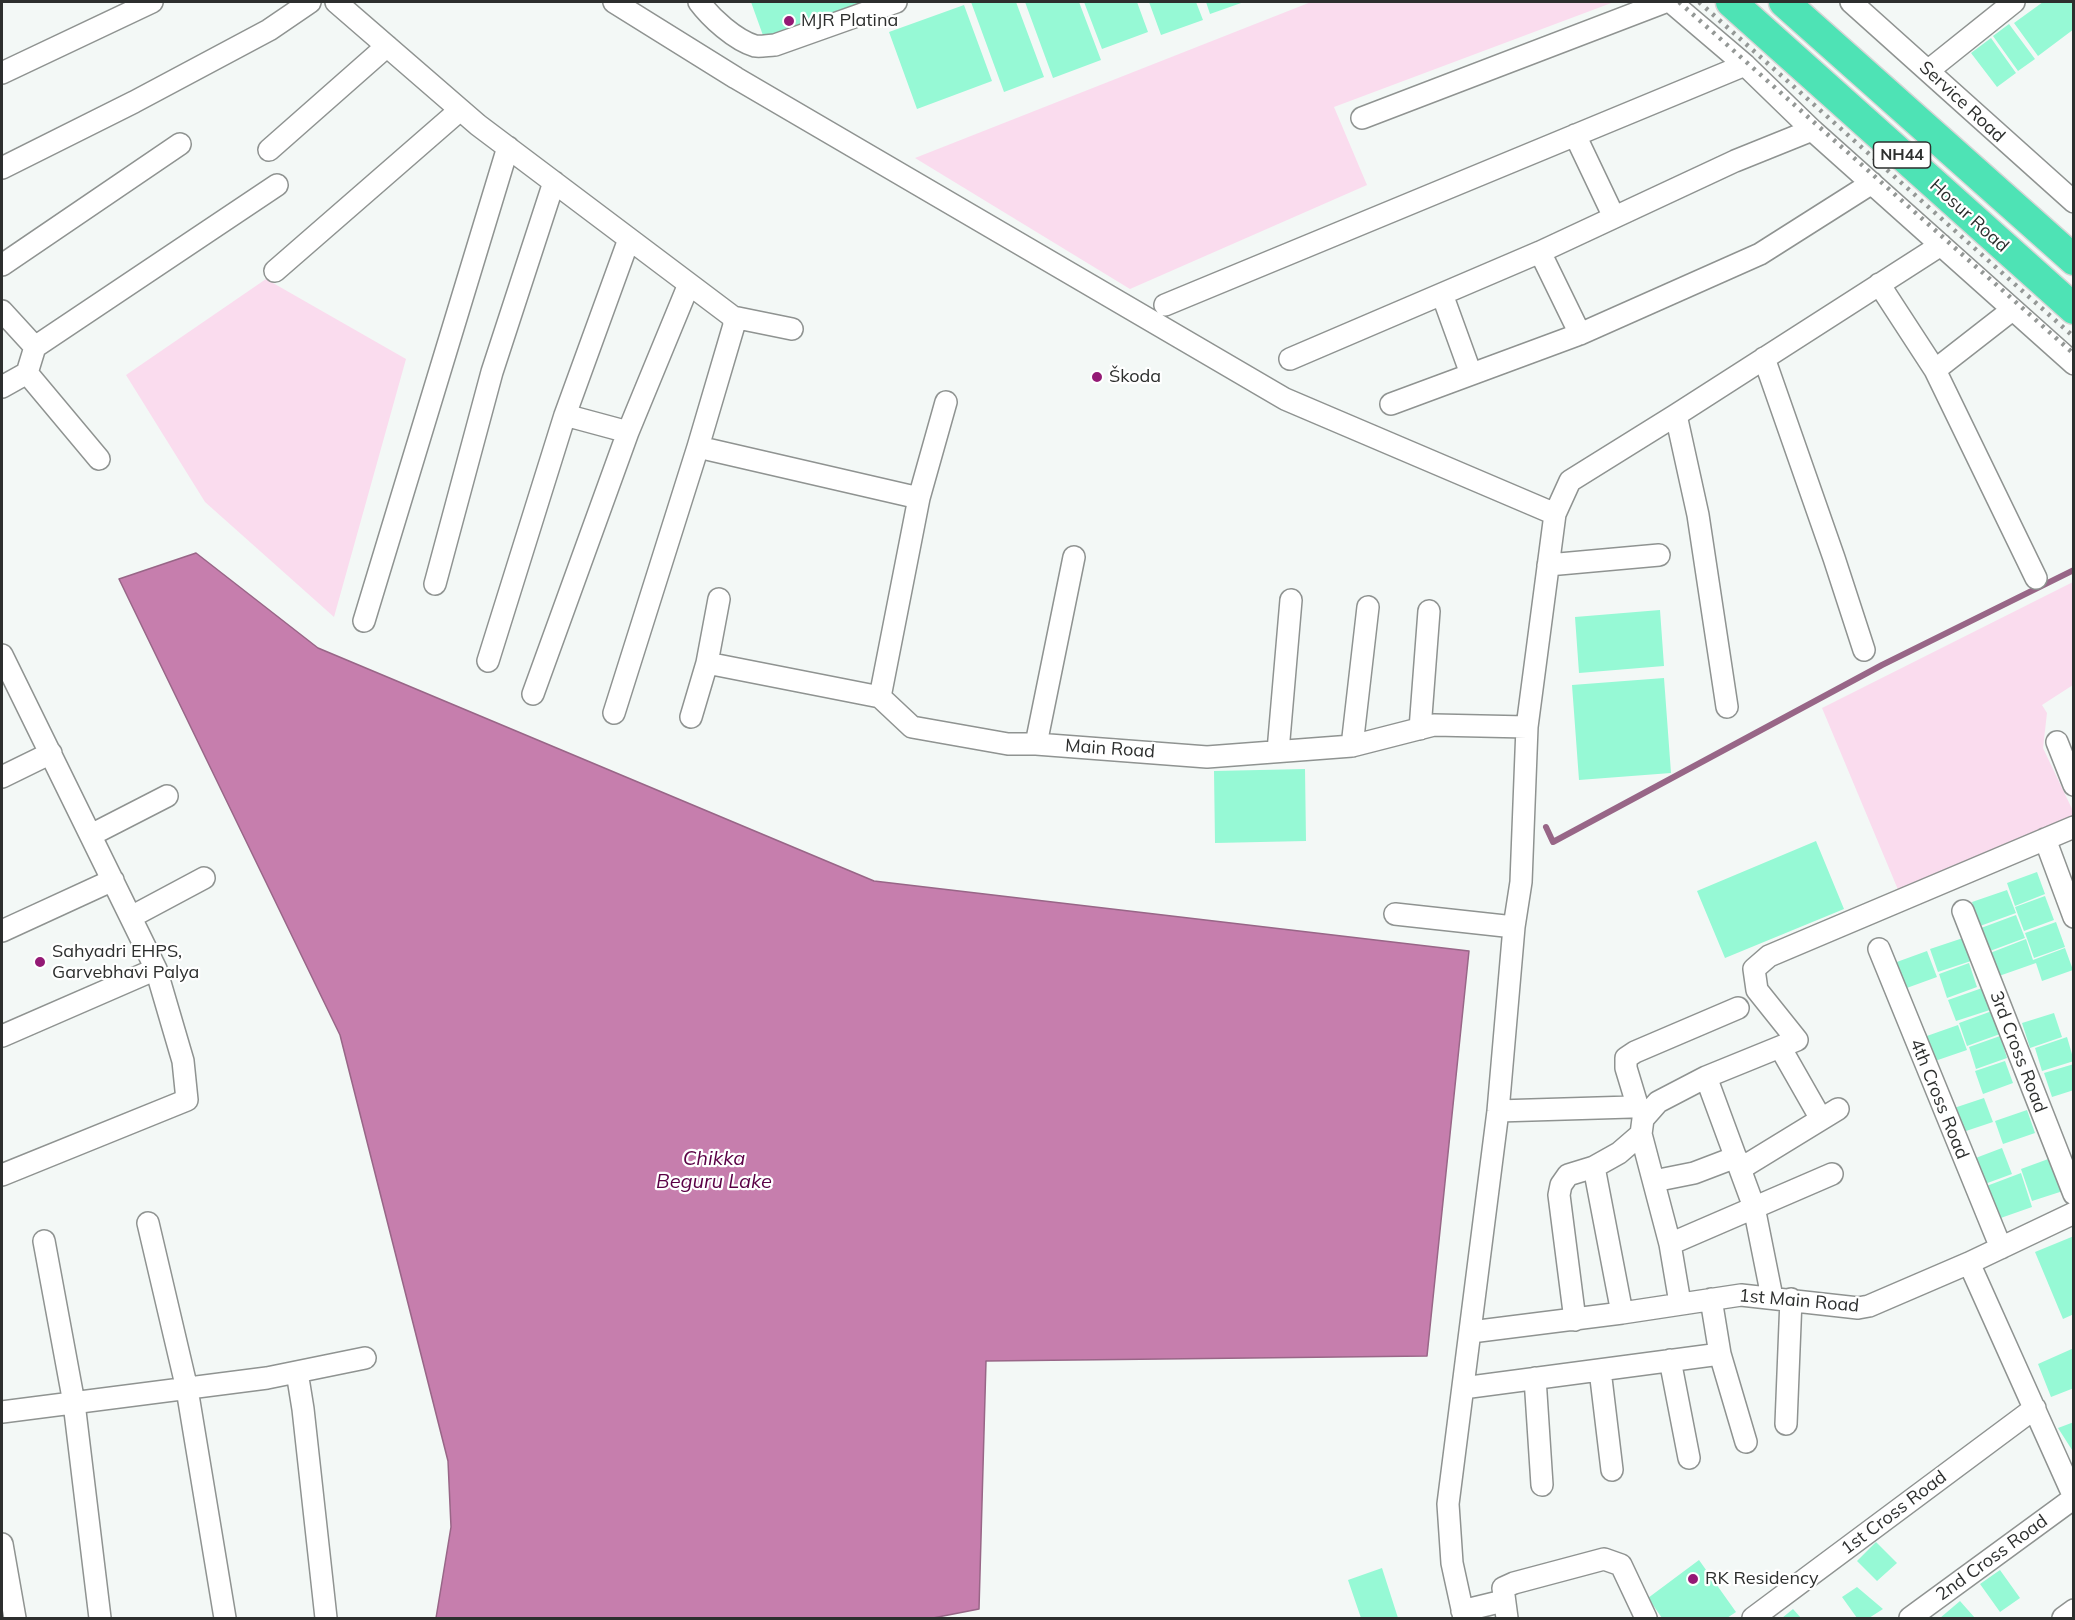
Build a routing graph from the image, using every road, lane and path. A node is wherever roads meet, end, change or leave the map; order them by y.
1 (152, 2) edge
2 (310, 2) edge
3 (336, 2) edge
4 (614, 2) edge
5 (699, 2) edge
6 (896, 2) edge
7 (1665, 2) edge
8 (1671, 2) edge
9 (1731, 2) edge
10 (1750, 2) edge
11 (1784, 2) edge
12 (1801, 2) edge
13 (1851, 2) edge
14 (2014, 2) edge
15 (387, 46) junction
16 (1745, 65) junction
17 (1929, 70) junction
18 (2, 73) edge
19 (460, 110) junction
20 (1362, 118) dead end
21 (1812, 130) junction
22 (1575, 135) junction
23 (180, 144) dead end
24 (508, 147) junction
25 (269, 150) dead end
26 (2, 168) edge
27 (554, 182) junction
28 (1872, 183) junction
29 (277, 185) dead end
30 (2073, 202) edge
31 (1614, 217) junction
32 (629, 239) junction
33 (1941, 245) junction
34 (2073, 246) edge
35 (1540, 252) junction
36 (2073, 260) edge
37 (2, 265) edge
38 (275, 271) dead end
39 (689, 284) junction
40 (1879, 284) junction
41 (2073, 291) edge
42 (1442, 294) junction
43 (1165, 305) dead end
44 (2073, 309) edge
45 (2012, 310) junction
46 (2, 311) edge
47 (733, 317) junction
48 (792, 329) dead end
49 (1580, 334) junction
50 (35, 347) junction
51 (1764, 358) junction
52 (1290, 359) dead end
53 (2073, 364) edge
54 (1935, 370) junction
55 (27, 373) junction
56 (1471, 374) junction
57 (2, 387) edge
58 (945, 402) dead end
59 (1391, 404) dead end
60 (565, 415) junction
61 (1676, 415) junction
62 (628, 432) junction
63 (698, 447) junction
64 (99, 459) dead end
65 (919, 498) junction
66 (1555, 514) junction
67 (1659, 555) dead end
68 (1074, 557) dead end
69 (1548, 565) junction
70 (2036, 578) dead end
71 (435, 584) dead end
72 (719, 598) dead end
73 (1291, 600) dead end
74 (1368, 607) dead end
75 (1429, 611) dead end
76 (364, 621) dead end
77 (1864, 650) dead end
78 (3, 660) edge
79 (488, 662) dead end
80 (707, 663) junction
81 (534, 694) dead end
82 (880, 698) junction
83 (1727, 707) dead end
84 (614, 713) dead end
85 (691, 717) dead end
86 (1527, 728) junction
87 (1420, 729) junction
88 (2058, 742) dead end
89 (1036, 744) junction
90 (1352, 746) junction
91 (1278, 751) junction
92 (51, 753) junction
93 (2, 777) edge
94 (2073, 785) edge
95 (167, 796) dead end
96 (2073, 827) edge
97 (91, 835) junction
98 (2045, 839) junction
99 (204, 878) dead end
100 (113, 880) junction
101 (1963, 911) dead end
102 (1395, 914) dead end
103 (2073, 916) edge
104 (131, 917) junction
105 (1514, 927) junction
106 (2, 931) edge
107 (1879, 948) dead end
108 (156, 969) junction
109 (1738, 1008) dead end
110 (2, 1036) edge
111 (1780, 1047) junction
112 (1706, 1077) junction
113 (1498, 1111) junction
114 (1641, 1134) junction
115 (1738, 1163) junction
116 (1594, 1167) junction
117 (1832, 1174) dead end
118 (2, 1175) edge
119 (1654, 1181) junction
120 (2073, 1194) edge
121 (1754, 1207) junction
122 (2073, 1213) edge
123 (148, 1223) dead end
124 (44, 1242) dead end
125 (1670, 1244) junction
126 (2001, 1248) junction
127 (1969, 1263) junction
128 (1781, 1298) junction
129 (1711, 1299) junction
130 (1680, 1303) junction
131 (1622, 1313) junction
132 (1575, 1320) junction
133 (1471, 1332) junction
134 (1720, 1354) junction
135 (365, 1359) dead end
136 (1670, 1360) junction
137 (1600, 1370) junction
138 (297, 1372) junction
139 (1535, 1378) junction
140 (1463, 1388) junction
141 (187, 1389) junction
142 (74, 1403) junction
143 (2035, 1408) junction
144 (2, 1412) edge
145 (1786, 1424) dead end
146 (1746, 1442) dead end
147 (1689, 1458) dead end
148 (1612, 1470) dead end
149 (1542, 1485) dead end
150 (2073, 1497) edge
151 (2, 1544) edge
152 (1505, 1610) edge
153 (2073, 1610) edge
154 (1463, 1615) edge
155 (15, 1618) edge
156 (100, 1618) edge
157 (225, 1618) edge
158 (326, 1618) edge
159 (1646, 1618) edge
160 (1753, 1618) edge
161 (1910, 1618) edge
162 (2063, 1618) edge

1 - 18 street
2 - 26 street
3 - 15 street
4 - 66 street
5 - 6 street
7 - 20 street
8 - 16 street
9 - 44 highway, Hosur Road / NH44
10 - 41 highway
11 - 36 highway
12 - 34 highway, NH44
13 - 17 street, Service Road
14 - 17 street
15 - 19 street
15 - 25 street
16 - 21 street
16 - 22 street
17 - 30 street, Service Road
19 - 24 street
19 - 38 street
21 - 28 street
21 - 31 street
22 - 31 street
22 - 43 street
23 - 37 street
24 - 27 street
24 - 76 street
27 - 32 street
27 - 71 street
28 - 33 street
28 - 49 street
29 - 50 street
31 - 35 street
32 - 39 street
32 - 60 street
33 - 40 street
33 - 45 street
35 - 42 street
35 - 49 street
39 - 47 street
39 - 62 street
40 - 51 street
40 - 54 street
42 - 52 street
42 - 56 street
45 - 53 street
45 - 54 street
46 - 50 street
47 - 48 street
47 - 63 street
49 - 56 street
50 - 55 street
51 - 61 street
51 - 77 street
54 - 70 street
55 - 57 street
55 - 64 street
56 - 59 street
58 - 65 street
60 - 62 street
60 - 79 street
61 - 66 street
61 - 83 street
62 - 81 street
63 - 65 street
63 - 84 street
65 - 82 street
66 - 69 street
67 - 69 street
68 - 89 street
69 - 86 street
72 - 80 street
73 - 91 street
74 - 90 street
75 - 87 street
78 - 92 street
80 - 82 street
80 - 85 street
82 - 89 street, Main Road
86 - 87 street, Main Road
86 - 105 street
87 - 90 street, Main Road
88 - 94 street
89 - 91 street, Main Road
90 - 91 street, Main Road
92 - 93 street
92 - 97 street
95 - 97 street
96 - 98 street
97 - 100 street
98 - 103 street
98 - 111 street
99 - 104 street
100 - 104 street
100 - 106 street
101 - 120 street, 3rd Cross Road
102 - 105 street
104 - 108 street
105 - 113 street
107 - 126 street, 4th Cross Road
108 - 110 street
108 - 118 street
109 - 113 street
111 - 112 street
111 - 115 street
112 - 114 street
112 - 115 street
113 - 133 street
114 - 116 street
114 - 119 street
115 - 119 street
115 - 121 street
116 - 131 street
116 - 132 street
117 - 121 street
119 - 125 street
121 - 125 street
121 - 128 street
122 - 126 street, 1st Main Road
123 - 141 street
124 - 142 street
125 - 130 street
126 - 127 street, 1st Main Road
127 - 128 street, 1st Main Road
127 - 143 street
128 - 129 street, 1st Main Road
128 - 145 street
129 - 130 street, 1st Main Road
129 - 134 street
130 - 131 street, 1st Main Road
131 - 132 street, 1st Main Road
132 - 133 street, 1st Main Road
133 - 140 street
134 - 136 street
134 - 146 street
135 - 138 street
136 - 137 street
136 - 147 street
137 - 139 street
137 - 148 street
138 - 141 street
138 - 158 street
139 - 140 street
139 - 149 street
140 - 154 street
141 - 142 street
141 - 157 street
142 - 144 street
142 - 156 street
143 - 150 street
143 - 160 street, 1st Cross Road
150 - 161 street, 2nd Cross Road
151 - 155 street
152 - 154 street
152 - 159 street
153 - 162 street

